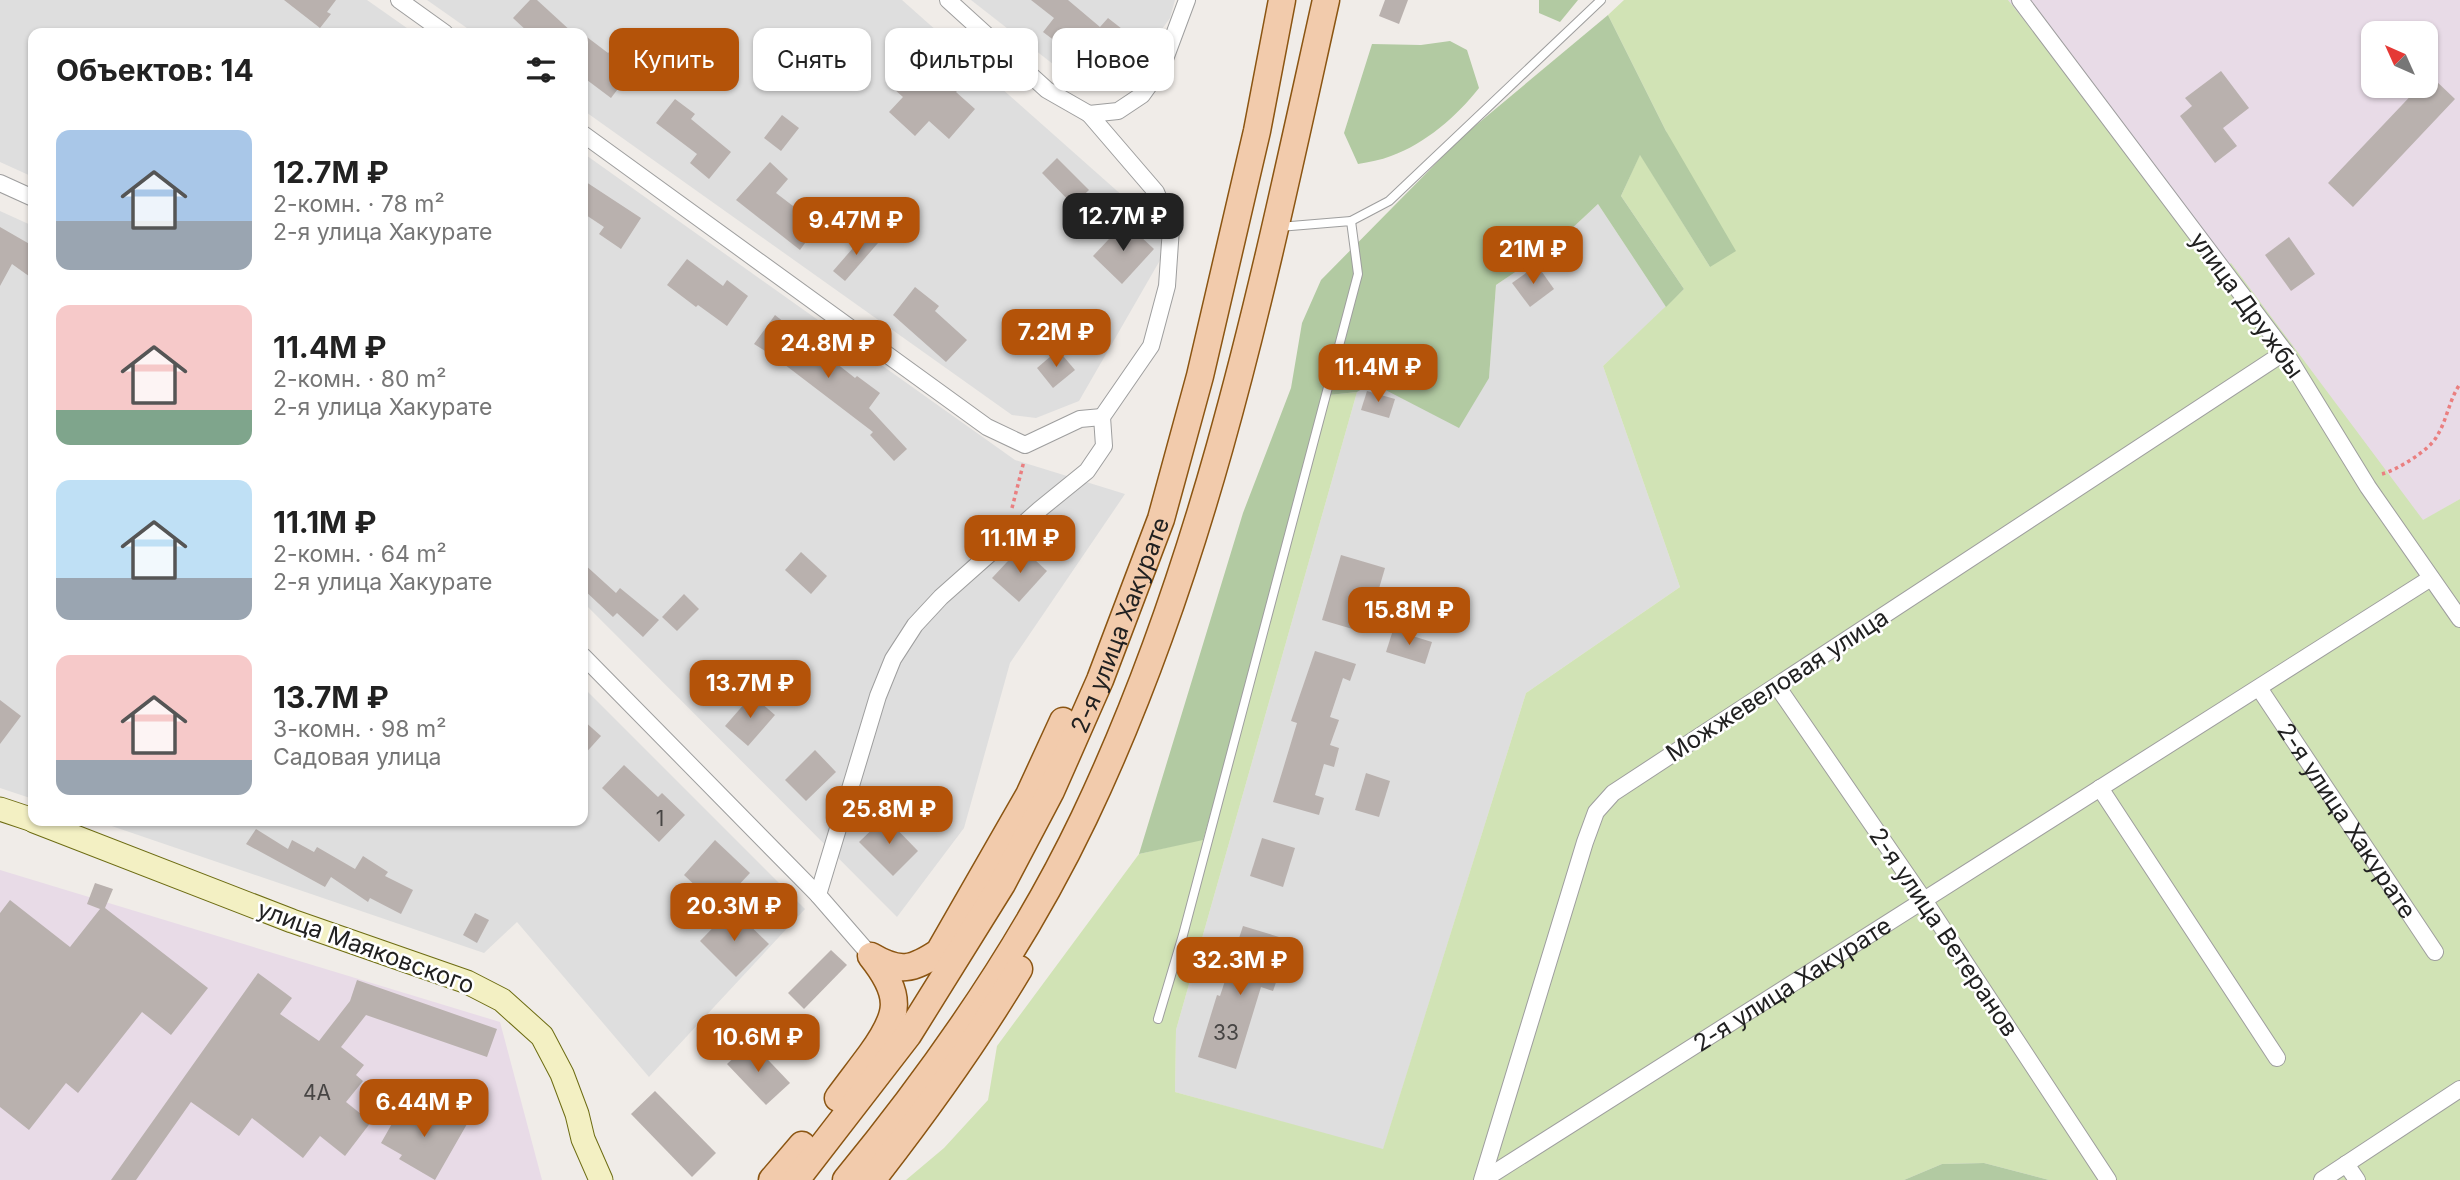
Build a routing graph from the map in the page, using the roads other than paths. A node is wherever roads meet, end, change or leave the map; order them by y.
1 (399, 0) edge
2 (948, 0) edge
3 (1187, 0) edge
4 (1282, 0) edge
5 (1326, 0) edge
6 (1601, 0) edge
7 (2020, 0) edge
8 (438, 28) edge
9 (1089, 114) junction
10 (588, 138) edge
11 (0, 183) edge
12 (28, 196) edge
13 (1351, 221) junction
14 (1276, 228) junction
15 (2285, 352) junction
16 (1102, 417) junction
17 (1180, 449) junction
18 (2431, 578) junction
19 (2460, 619) edge
20 (588, 661) edge
21 (1777, 686) junction
22 (2259, 688) junction
23 (2100, 788) junction
24 (0, 809) edge
25 (28, 819) edge
26 (1083, 819) junction
27 (47, 826) edge
28 (818, 895) junction
29 (1924, 900) junction
30 (939, 952) junction
31 (2435, 952) dead end
32 (871, 956) junction
33 (1158, 1019) dead end
34 (887, 1032) junction
35 (2277, 1058) dead end
36 (2460, 1089) edge
37 (2346, 1164) junction
38 (596, 1177) edge
39 (772, 1180) edge
40 (796, 1180) edge
41 (846, 1180) edge
42 (872, 1180) edge
43 (1482, 1180) edge
44 (2108, 1180) edge
45 (2322, 1180) edge
46 (2357, 1180) edge

1 - 8 street
2 - 9 street
3 - 9 street
4 - 17 main road, 2-я улица Хакурате
5 - 14 main road, 2-я улица Хакурате
6 - 13 lane
7 - 15 street, улица Дружбы
9 - 16 street
10 - 16 street
11 - 12 street
13 - 14 lane
13 - 33 lane
14 - 26 main road, 2-я улица Хакурате
15 - 18 street, улица Дружбы
15 - 21 street, Можжевеловая улица
16 - 28 street
17 - 30 main road
17 - 40 main road, 2-я улица Хакурате
18 - 19 street, улица Дружбы
18 - 22 street, 2-я улица Хакурате
20 - 28 street
21 - 29 street, 2-я улица Ветеранов
21 - 43 street, Можжевеловая улица
22 - 23 street, 2-я улица Хакурате
22 - 31 street, 2-я улица Хакурате
23 - 29 street, 2-я улица Хакурате
23 - 35 street
24 - 25 main road, улица Маяковского
26 - 41 main road, 2-я улица Хакурате
26 - 42 main road
27 - 38 main road, улица Маяковского
28 - 32 street
29 - 43 street, 2-я улица Хакурате
29 - 44 street, 2-я улица Ветеранов
30 - 32 main road
30 - 34 main road
32 - 34 main road
34 - 39 main road
36 - 37 street
37 - 45 street
37 - 46 street

